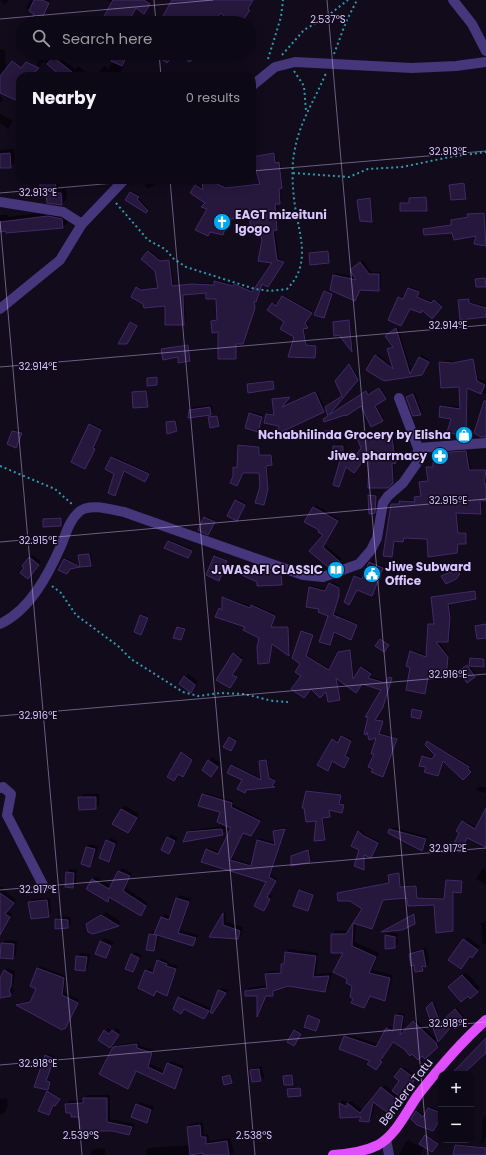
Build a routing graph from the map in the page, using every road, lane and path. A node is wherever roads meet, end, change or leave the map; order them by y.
1 (283, 0) edge
2 (348, 0) edge
3 (357, 0) edge
4 (453, 0) edge
5 (486, 51) edge
6 (295, 62) junction
7 (486, 62) edge
8 (331, 64) junction
9 (275, 67) junction
10 (262, 78) junction
11 (256, 83) edge
12 (306, 111) junction
13 (486, 152) edge
14 (293, 173) junction
15 (120, 184) edge
16 (109, 196) junction
17 (0, 202) edge
18 (82, 224) junction
19 (0, 309) edge
20 (399, 398) dead end
21 (486, 443) edge
22 (418, 448) junction
23 (0, 466) edge
24 (80, 511) junction
25 (42, 580) junction
26 (0, 624) edge
27 (288, 702) dead end
28 (0, 788) edge
29 (44, 887) dead end
30 (486, 1020) edge
31 (386, 1139) junction
32 (333, 1155) edge
33 (389, 1155) edge

1 - 10 path
2 - 9 path
3 - 8 path
4 - 5 street
6 - 8 street
6 - 9 street
6 - 12 path
7 - 8 street
8 - 12 path
9 - 10 street
10 - 11 street
12 - 14 path
13 - 14 path
14 - 16 path
15 - 16 street
16 - 18 street
17 - 18 street
18 - 19 street
20 - 22 street
21 - 22 street
22 - 24 street
23 - 24 path
24 - 25 street
25 - 26 street
25 - 27 path
28 - 29 street
30 - 31 main road, Bendera Tatu
31 - 32 main road, Bendera Tatu
31 - 33 street

